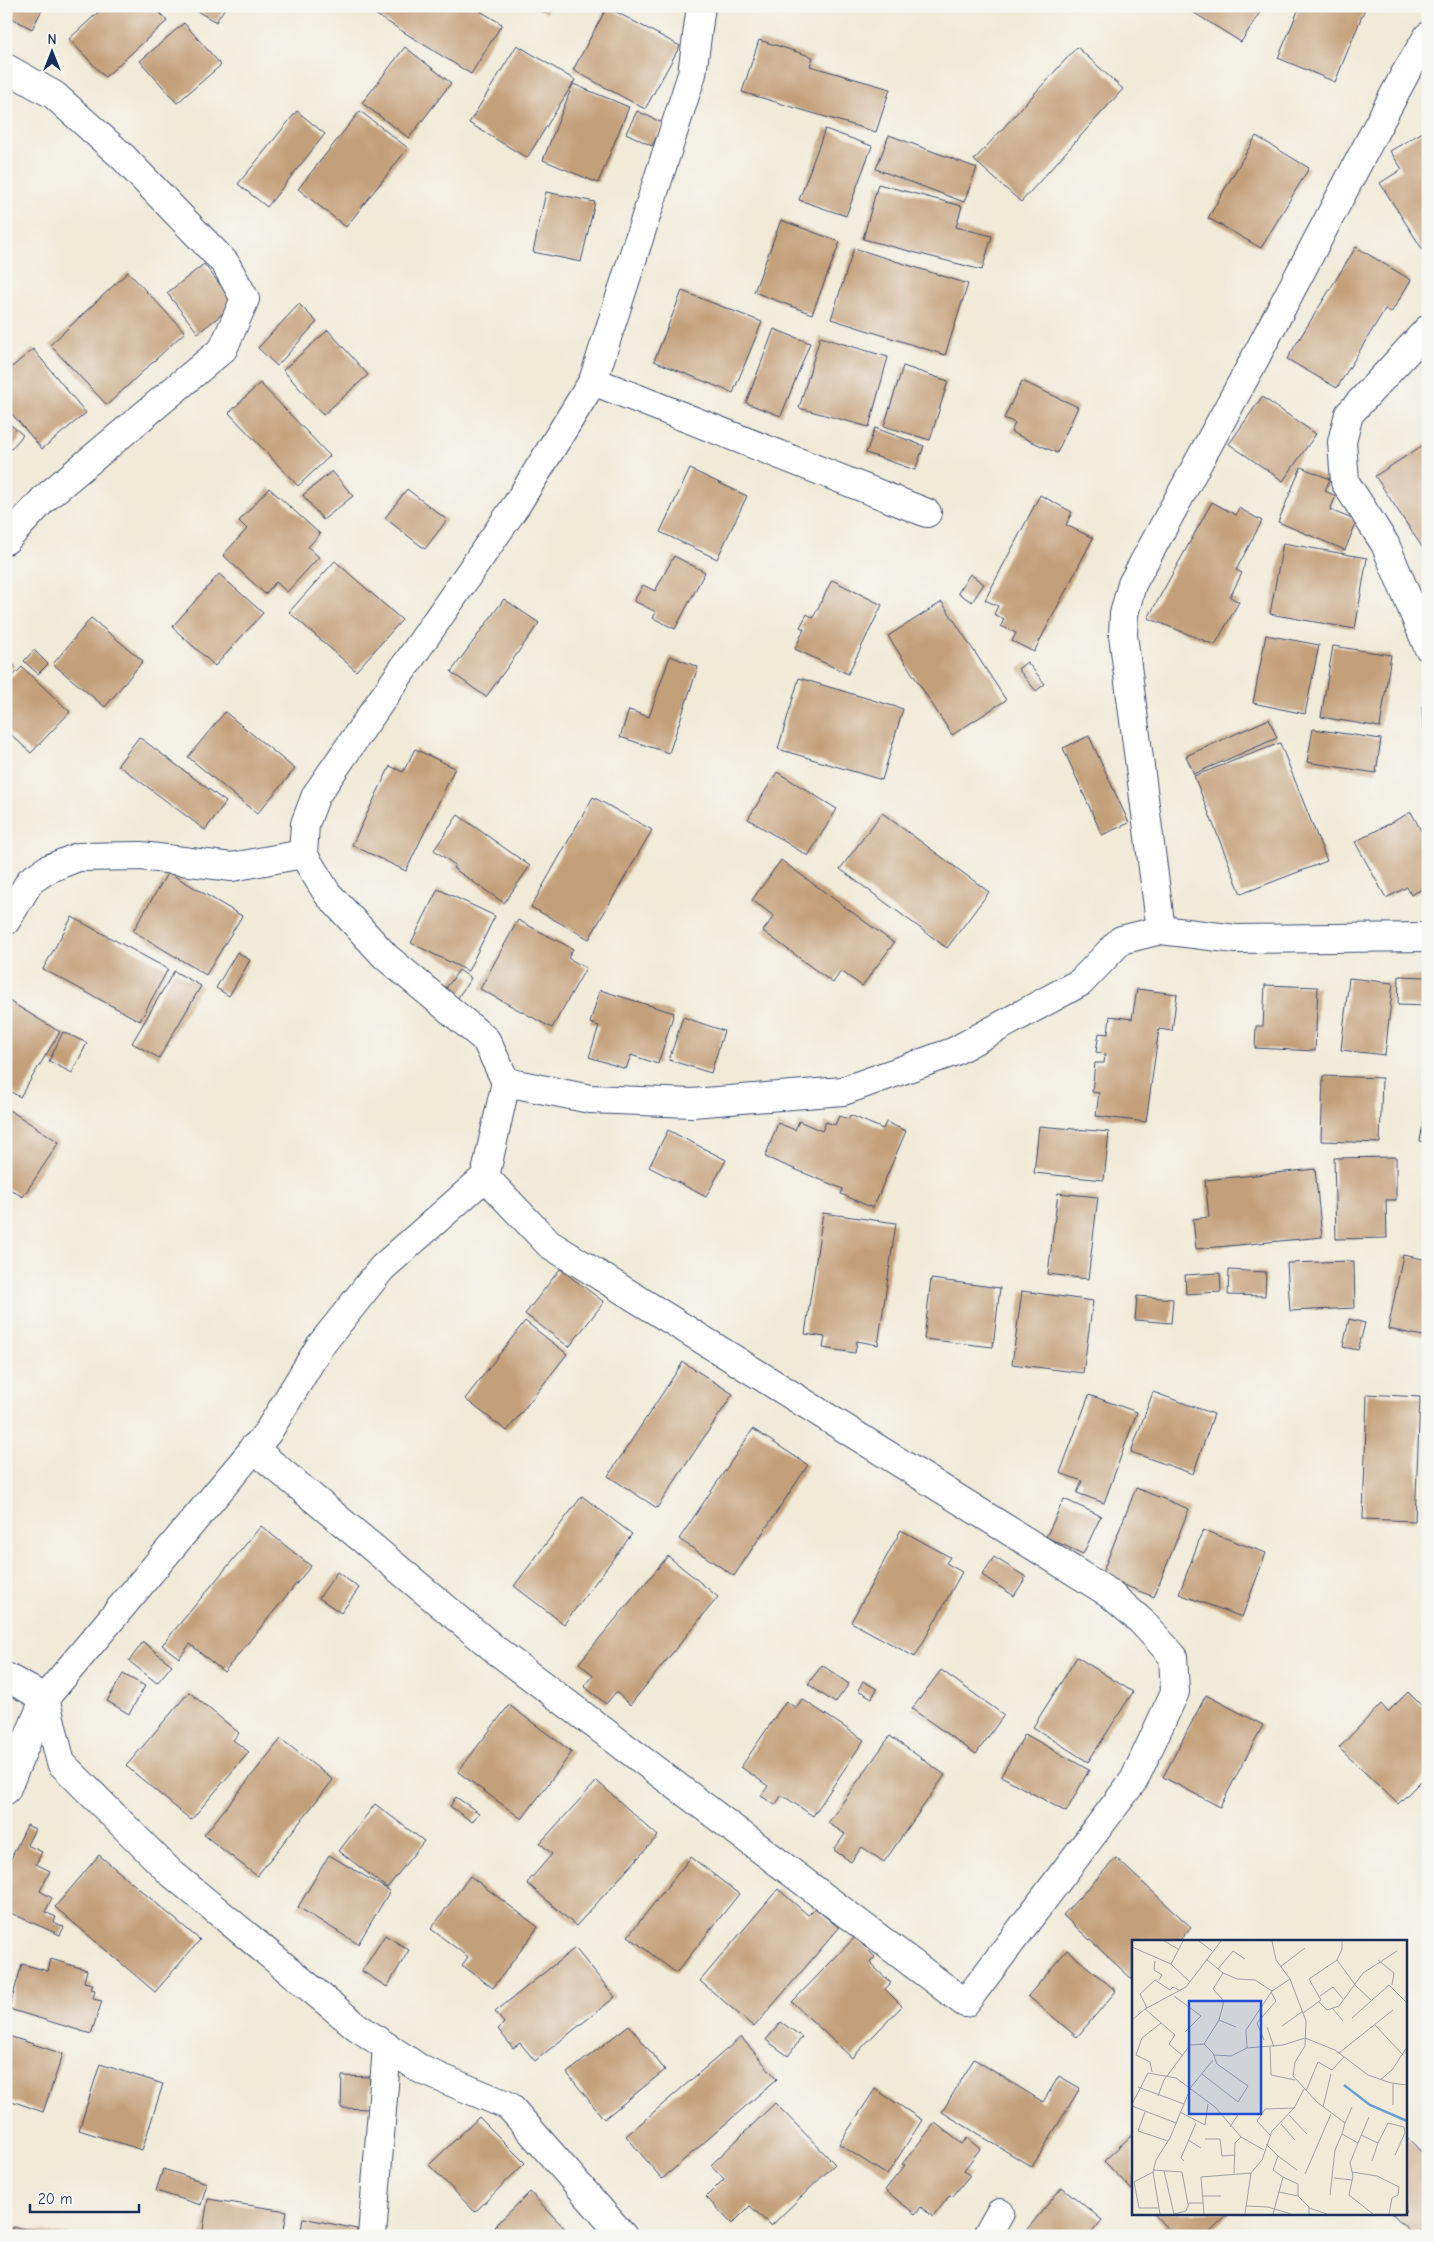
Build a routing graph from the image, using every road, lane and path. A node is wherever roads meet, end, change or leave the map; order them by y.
1 (701, 6) edge
2 (1428, 36) edge
3 (6, 68) edge
4 (1428, 329) edge
5 (593, 381) junction
6 (927, 513) dead end
7 (6, 540) edge
8 (1428, 647) edge
9 (303, 854) junction
10 (6, 921) edge
11 (1161, 930) junction
12 (1428, 937) edge
13 (506, 1082) junction
14 (485, 1177) junction
15 (253, 1448) junction
16 (6, 1677) edge
17 (45, 1698) junction
18 (6, 1790) edge
19 (387, 2047) junction
20 (1000, 2213) dead end
21 (372, 2236) edge
22 (623, 2236) edge
23 (986, 2236) edge

1 - 5 street
2 - 11 street
3 - 7 street
4 - 8 street
5 - 6 street
5 - 9 street
9 - 10 street
9 - 13 street
11 - 12 street
11 - 13 street
13 - 14 street
14 - 15 street
14 - 15 street
15 - 17 street
16 - 17 street
17 - 18 street
17 - 19 street
19 - 21 street
19 - 22 street
20 - 23 street

